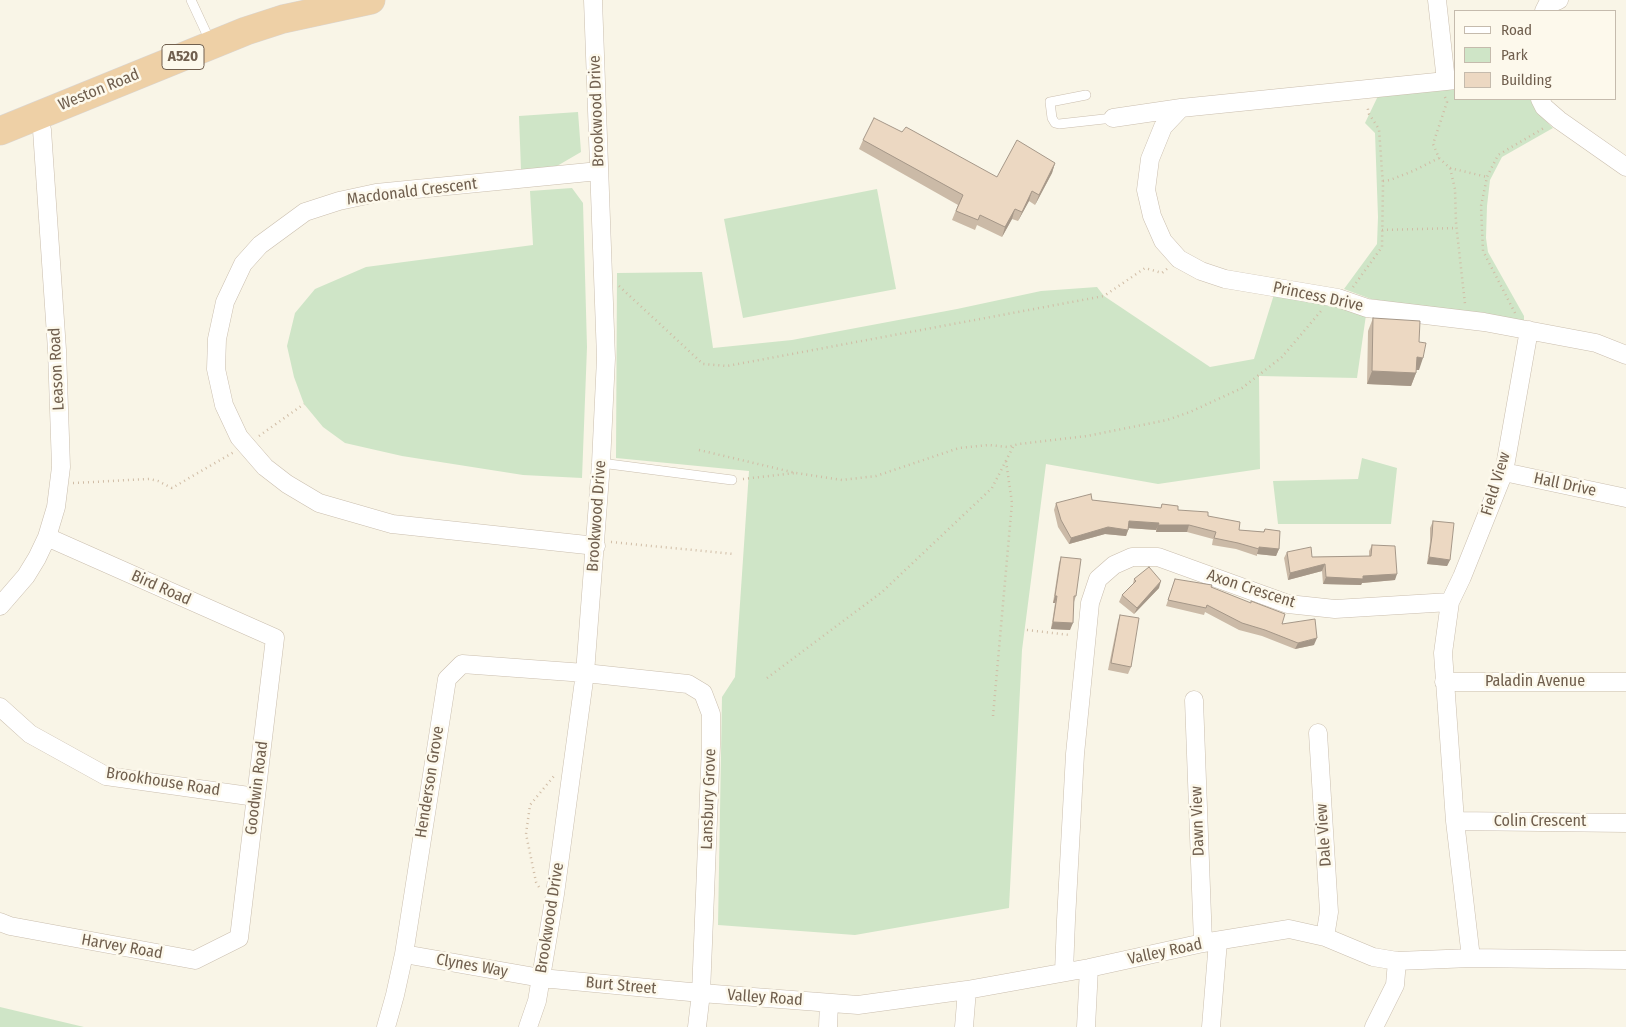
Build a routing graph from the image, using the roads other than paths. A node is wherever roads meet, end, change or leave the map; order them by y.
1 (191, 0) edge
2 (371, 0) edge
3 (593, 0) edge
4 (1437, 0) edge
5 (1559, 0) edge
6 (1544, 10) edge
7 (212, 45) junction
8 (1447, 81) edge
9 (1086, 95) dead end
10 (1540, 100) edge
11 (1181, 108) junction
12 (38, 115) junction
13 (1113, 118) joint
14 (0, 131) edge
15 (1626, 167) edge
16 (599, 171) junction
17 (1526, 330) junction
18 (1626, 355) edge
19 (601, 463) junction
20 (1504, 472) junction
21 (732, 480) road end
22 (1626, 498) edge
23 (47, 537) junction
24 (596, 543) junction
25 (1450, 602) junction
26 (0, 606) edge
27 (275, 638) joint
28 (585, 673) junction
29 (1444, 682) junction
30 (1626, 682) edge
31 (1194, 700) dead end
32 (0, 707) edge
33 (1318, 733) dead end
34 (256, 797) junction
35 (1455, 821) junction
36 (1626, 823) edge
37 (0, 922) edge
38 (1325, 937) junction
39 (239, 938) joint
40 (1210, 942) junction
41 (404, 954) junction
42 (1471, 958) junction
43 (1626, 960) edge
44 (1397, 961) junction
45 (1090, 968) junction
46 (1064, 972) junction
47 (541, 978) junction
48 (967, 990) junction
49 (701, 993) junction
50 (829, 1003) junction
51 (386, 1027) edge
52 (528, 1027) edge
53 (697, 1027) edge
54 (828, 1027) edge
55 (964, 1027) edge
56 (1086, 1027) edge
57 (1211, 1027) edge
58 (1374, 1027) edge

1 - 7 lane
2 - 7 highway, Weston Road / A520
3 - 16 street, Brookwood Drive
4 - 8 street
5 - 6 street
7 - 12 highway, Weston Road / A520
8 - 11 street
9 - 13 lane
10 - 15 street
11 - 13 street
11 - 17 street, Princess Drive
12 - 14 highway, Weston Road / A520
12 - 23 street, Leason Road
16 - 19 street, Brookwood Drive
16 - 24 street, Macdonald Crescent
17 - 18 street, Princess Drive
17 - 20 street, Field View
19 - 21 lane
19 - 24 street, Brookwood Drive
20 - 22 street, Hall Drive
20 - 25 street, Field View
23 - 26 street, Leason Road
23 - 27 street, Bird Road
24 - 28 street, Brookwood Drive
25 - 29 street
25 - 46 street, Axon Crescent
27 - 34 street, Goodwin Road
28 - 41 street, Henderson Grove
28 - 47 street, Brookwood Drive
28 - 49 street, Lansbury Grove
29 - 30 street, Paladin Avenue
29 - 35 street
31 - 40 street, Dawn View
32 - 34 street, Brookhouse Road
33 - 38 street, Dale View
34 - 39 street, Goodwin Road
35 - 36 street, Colin Crescent
35 - 42 street
37 - 39 street, Harvey Road
38 - 40 street, Valley Road
38 - 44 street, Valley Road
40 - 45 street, Valley Road
40 - 57 street, Dawn View
41 - 47 street, Clynes Way
41 - 51 street, Henderson Grove
42 - 43 street, Valley Road
42 - 44 street, Valley Road
44 - 58 street
45 - 46 street, Valley Road
45 - 56 street
46 - 48 street, Valley Road
47 - 49 street, Burt Street
47 - 52 street, Brookwood Drive
48 - 50 street, Valley Road
48 - 55 street
49 - 50 street, Valley Road
49 - 53 street, Lansbury Grove
50 - 54 street

